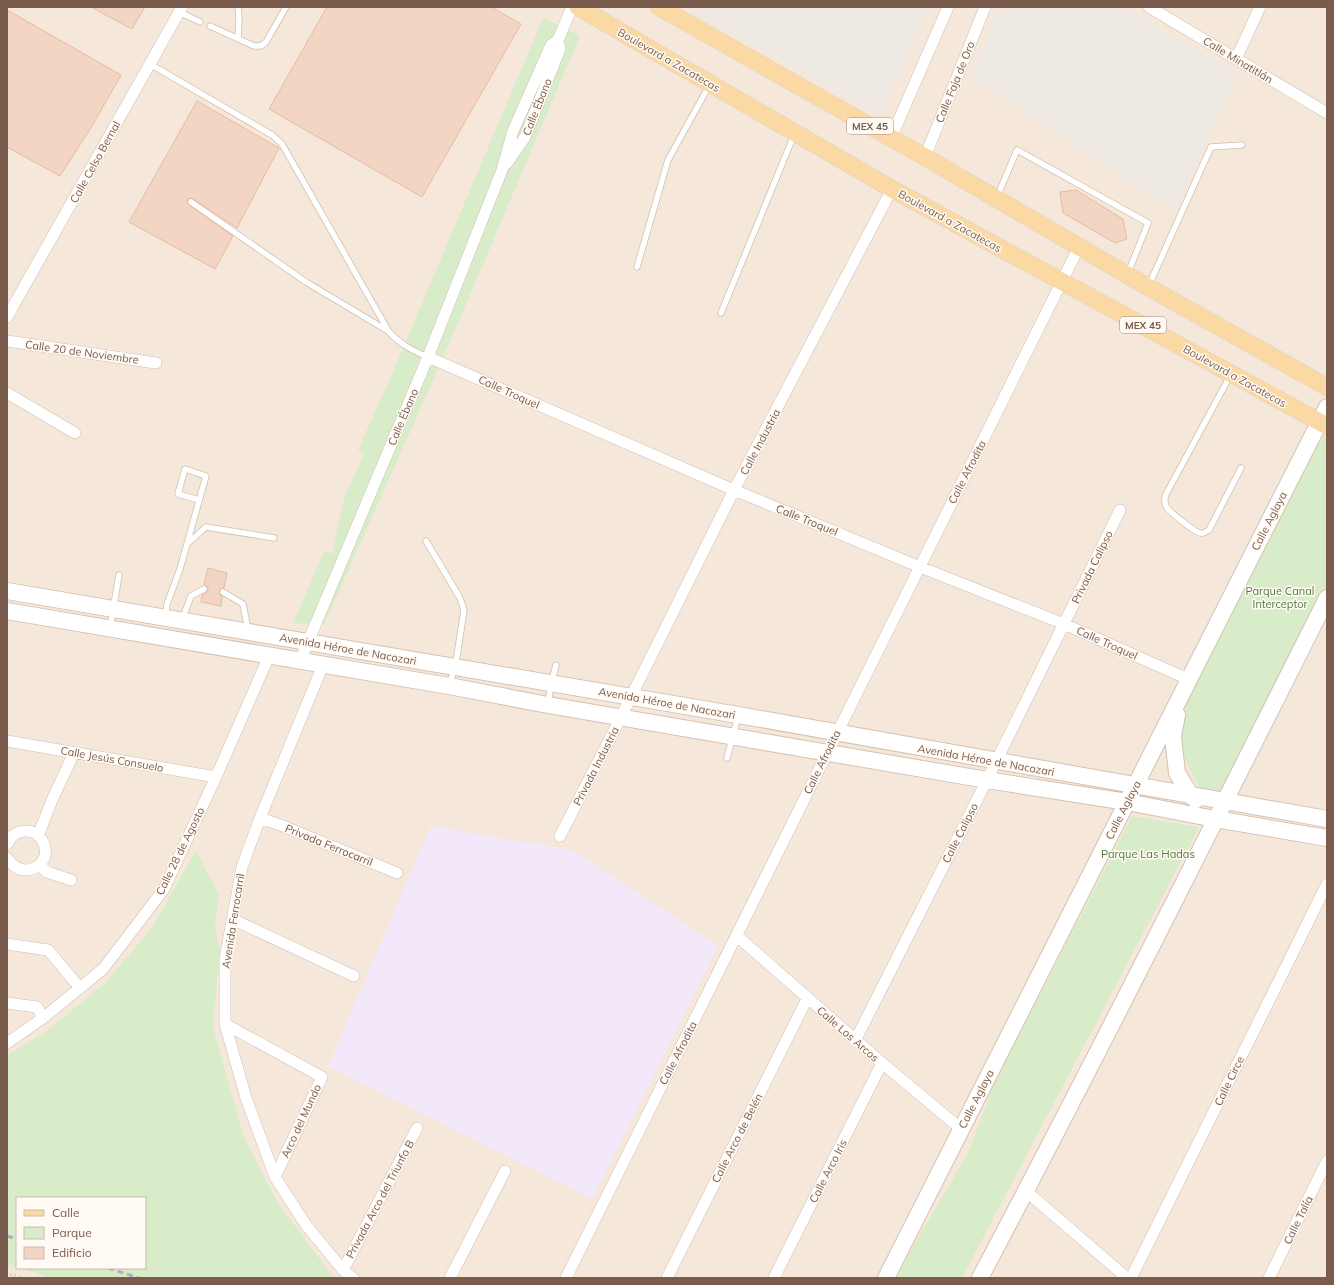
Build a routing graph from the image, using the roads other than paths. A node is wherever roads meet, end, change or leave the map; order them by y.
1 (238, 7) edge
2 (286, 7) edge
3 (572, 7) edge
4 (578, 7) edge
5 (659, 7) edge
6 (948, 7) edge
7 (985, 7) edge
8 (1149, 7) edge
9 (1260, 7) edge
10 (181, 10) edge
11 (200, 22) dead end
12 (210, 26) dead end
13 (238, 39) junction
14 (1236, 59) junction
15 (150, 64) junction
16 (710, 84) junction
17 (1327, 113) edge
18 (795, 133) junction
19 (891, 138) junction
20 (1242, 146) dead end
21 (925, 157) junction
22 (892, 189) junction
23 (996, 199) junction
24 (191, 202) dead end
25 (1080, 247) junction
26 (637, 267) dead end
27 (1127, 275) junction
28 (1062, 282) junction
29 (1148, 287) junction
30 (721, 313) dead end
31 (7, 317) edge
32 (389, 332) junction
33 (7, 341) edge
34 (428, 357) junction
35 (156, 363) dead end
36 (1231, 374) junction
37 (1327, 387) edge
38 (7, 393) edge
39 (1327, 407) edge
40 (1323, 424) edge
41 (75, 433) dead end
42 (1241, 468) dead end
43 (734, 490) junction
44 (199, 500) junction
45 (1120, 510) dead end
46 (274, 538) dead end
47 (426, 541) dead end
48 (187, 544) junction
49 (920, 567) junction
50 (119, 575) dead end
51 (204, 589) dead end
52 (7, 591) edge
53 (223, 592) dead end
54 (1327, 598) edge
55 (113, 609) junction
56 (7, 611) edge
57 (165, 618) junction
58 (181, 621) junction
59 (1064, 624) junction
60 (110, 628) junction
61 (249, 632) junction
62 (308, 642) junction
63 (269, 656) junction
64 (300, 661) junction
65 (323, 665) junction
66 (556, 665) dead end
67 (453, 667) junction
68 (551, 684) junction
69 (450, 686) junction
70 (1185, 686) junction
71 (631, 697) junction
72 (548, 705) junction
73 (738, 715) junction
74 (621, 717) junction
75 (836, 734) junction
76 (732, 736) junction
77 (7, 741) edge
78 (828, 752) junction
79 (74, 753) junction
80 (727, 758) dead end
81 (995, 761) junction
82 (216, 777) junction
83 (987, 780) junction
84 (1135, 785) junction
85 (1192, 796) junction
86 (1225, 801) junction
87 (1127, 802) junction
88 (260, 818) junction
89 (1215, 819) junction
90 (1327, 819) edge
91 (38, 836) junction
92 (560, 836) dead end
93 (1327, 838) edge
94 (7, 844) edge
95 (7, 858) edge
96 (39, 866) junction
97 (11, 867) edge
98 (397, 873) dead end
99 (71, 880) dead end
100 (1327, 884) edge
101 (232, 919) junction
102 (737, 936) junction
103 (7, 944) edge
104 (354, 976) dead end
105 (80, 988) junction
106 (807, 999) junction
107 (7, 1003) edge
108 (43, 1018) junction
109 (225, 1024) junction
110 (855, 1041) junction
111 (7, 1043) edge
112 (882, 1064) junction
113 (417, 1128) dead end
114 (961, 1129) junction
115 (1327, 1161) edge
116 (505, 1171) dead end
117 (275, 1177) junction
118 (1026, 1191) junction
119 (343, 1270) junction
120 (352, 1278) edge
121 (450, 1278) edge
122 (566, 1278) edge
123 (668, 1278) edge
124 (774, 1278) edge
125 (886, 1278) edge
126 (980, 1278) edge
127 (1128, 1278) edge
128 (1131, 1278) edge
129 (1269, 1278) edge

1 - 13 lane
2 - 13 lane
3 - 34 street, Calle Ébano
4 - 16 main road, Boulevard a Zacatecas / MEX 45
5 - 19 main road, MEX 45
6 - 19 street
7 - 21 street, Calle Faja de Oro
8 - 14 street, Calle Minatitlán
9 - 14 street
10 - 11 lane
10 - 15 street, Calle Celso Bernal
12 - 13 lane
14 - 17 street, Calle Minatitlán
15 - 31 street, Calle Celso Bernal
15 - 32 lane
16 - 18 main road, Boulevard a Zacatecas / MEX 45
16 - 26 lane
18 - 22 main road, Boulevard a Zacatecas / MEX 45
18 - 30 lane
19 - 21 main road, MEX 45
20 - 29 lane
21 - 23 main road, MEX 45
22 - 28 main road, Boulevard a Zacatecas / MEX 45
22 - 43 street, Calle Industria
23 - 25 main road, MEX 45
23 - 27 lane
24 - 32 lane
25 - 27 main road, MEX 45
25 - 28 street, Calle Afrodita
27 - 29 main road, MEX 45
28 - 36 main road, Boulevard a Zacatecas / MEX 45
28 - 49 street, Calle Afrodita
29 - 37 main road, MEX 45
32 - 34 lane
33 - 35 street, Calle 20 de Noviembre
34 - 43 street, Calle Troquel
34 - 62 street, Calle Ébano
36 - 40 main road, Boulevard a Zacatecas / MEX 45
36 - 42 lane
38 - 41 street
39 - 40 main road, Calle Aglaya
40 - 70 main road, Calle Aglaya
43 - 49 street, Calle Troquel
43 - 71 street, Calle Industria
44 - 44 lane
44 - 48 lane
45 - 59 street, Privada Calipso
46 - 48 lane
47 - 67 lane
48 - 57 lane
49 - 59 street, Calle Troquel
49 - 75 street, Calle Afrodita
50 - 55 lane
51 - 58 lane
52 - 55 main road, Avenida Héroe de Nacozari
53 - 61 lane
54 - 86 main road
55 - 57 main road, Avenida Héroe de Nacozari
55 - 60 lane
56 - 60 main road, Avenida Héroe de Nacozari
57 - 58 main road, Avenida Héroe de Nacozari
58 - 61 main road, Avenida Héroe de Nacozari
59 - 70 street, Calle Troquel
59 - 81 street, Calle Calipso
60 - 63 main road, Avenida Héroe de Nacozari
61 - 62 main road, Avenida Héroe de Nacozari
62 - 64 street, Calle Ébano
62 - 67 main road, Avenida Héroe de Nacozari
63 - 64 main road, Avenida Héroe de Nacozari
63 - 82 street, Calle 28 de Agosto
64 - 65 main road, Avenida Héroe de Nacozari
65 - 69 main road, Avenida Héroe de Nacozari
65 - 88 street, Avenida Ferrocarril
66 - 68 lane
67 - 68 main road, Avenida Héroe de Nacozari
67 - 69 lane
68 - 71 main road, Avenida Héroe de Nacozari
68 - 72 lane
69 - 72 main road, Avenida Héroe de Nacozari
70 - 84 main road, Calle Aglaya
70 - 85 main road
71 - 73 main road, Avenida Héroe de Nacozari
71 - 74 street, Privada Industria
72 - 74 main road, Avenida Héroe de Nacozari
73 - 75 main road, Avenida Héroe de Nacozari
73 - 76 lane
74 - 76 main road, Avenida Héroe de Nacozari
74 - 92 street, Privada Industria
75 - 78 street, Calle Afrodita
75 - 81 main road, Avenida Héroe de Nacozari
76 - 78 main road, Avenida Héroe de Nacozari
76 - 80 lane
77 - 79 street, Calle Jesús Consuelo
78 - 83 main road, Avenida Héroe de Nacozari
78 - 102 street, Calle Afrodita
79 - 82 street, Calle Jesús Consuelo
79 - 91 street
81 - 83 street, Calle Calipso
81 - 84 main road, Avenida Héroe de Nacozari
82 - 105 street, Calle 28 de Agosto
83 - 87 main road, Avenida Héroe de Nacozari
83 - 110 street, Calle Calipso
84 - 85 main road, Avenida Héroe de Nacozari
84 - 87 main road, Calle Aglaya
85 - 86 main road, Avenida Héroe de Nacozari
85 - 89 main road
86 - 89 main road
86 - 90 main road, Avenida Héroe de Nacozari
87 - 89 main road, Avenida Héroe de Nacozari
87 - 114 main road, Calle Aglaya
88 - 98 street, Privada Ferrocarril
88 - 101 street, Avenida Ferrocarril
89 - 93 main road, Avenida Héroe de Nacozari
89 - 118 main road
91 - 94 street
91 - 96 street
95 - 97 street
96 - 97 street
96 - 99 street
100 - 128 street, Calle Circe
101 - 104 street
101 - 109 street, Avenida Ferrocarril
102 - 106 street, Calle Los Arcos
102 - 122 street, Calle Afrodita
103 - 105 street
105 - 108 street, Calle 28 de Agosto
106 - 110 street, Calle Los Arcos
106 - 123 street, Calle Arco de Belén
107 - 108 street
108 - 111 street, Calle 28 de Agosto
109 - 117 street, Avenida Ferrocarril
109 - 117 street, Arco del Mundo
110 - 112 street, Calle Los Arcos
112 - 114 street, Calle Los Arcos
112 - 124 street, Calle Arco Iris
113 - 119 street, Privada Arco del Triunfo B
114 - 125 main road, Calle Aglaya
115 - 129 street, Calle Talía
116 - 121 street
117 - 119 street, Avenida Ferrocarril
118 - 126 main road
118 - 127 street
119 - 120 street, Avenida Ferrocarril

